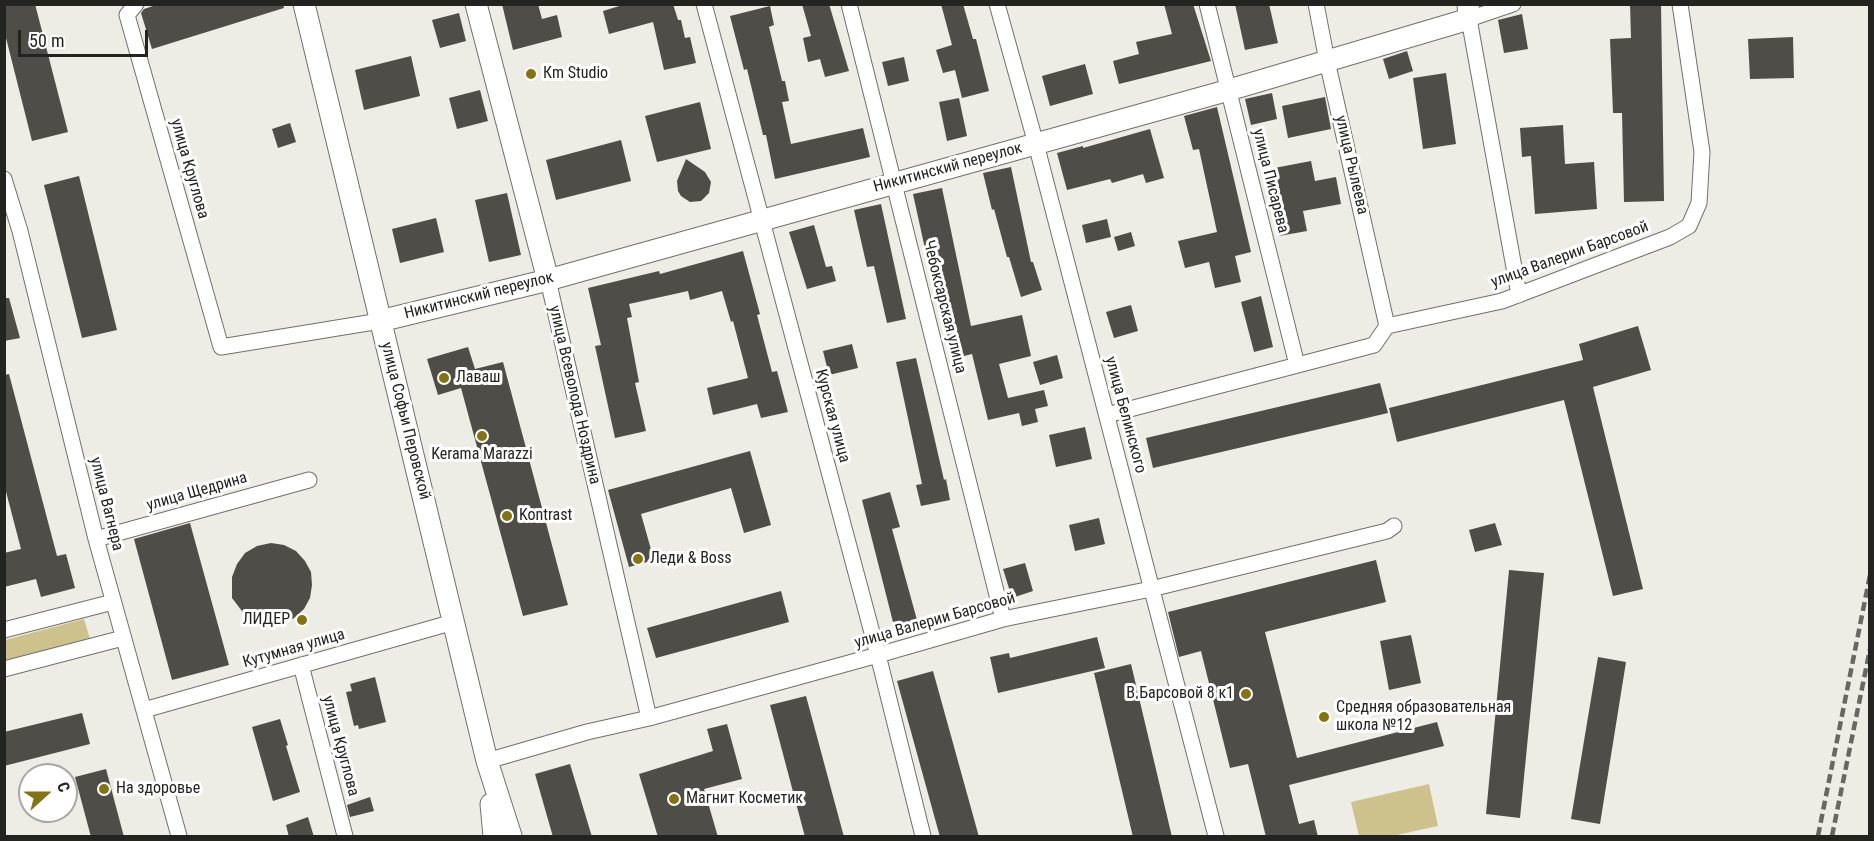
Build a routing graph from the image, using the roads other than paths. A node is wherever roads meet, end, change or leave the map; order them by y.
1 (136, 4) edge
2 (304, 4) edge
3 (476, 4) edge
4 (704, 4) edge
5 (849, 4) edge
6 (997, 4) edge
7 (1207, 4) edge
8 (1316, 4) edge
9 (1513, 4) edge
10 (1680, 4) edge
11 (1469, 12) edge
12 (1327, 61) junction
13 (1229, 90) junction
14 (1036, 144) junction
15 (4, 179) edge
16 (894, 182) junction
17 (761, 220) junction
18 (548, 280) junction
19 (1519, 294) junction
20 (380, 321) junction
21 (1387, 326) junction
22 (1297, 365) junction
23 (1107, 415) junction
24 (309, 480) dead end
25 (1394, 526) dead end
26 (96, 539) junction
27 (1151, 588) junction
28 (113, 603) junction
29 (1003, 619) junction
30 (454, 624) junction
31 (4, 630) edge
32 (123, 638) junction
33 (878, 656) junction
34 (301, 666) junction
35 (4, 669) edge
36 (144, 710) junction
37 (649, 718) junction
38 (488, 761) junction
39 (179, 837) edge
40 (345, 837) edge
41 (494, 837) edge
42 (511, 837) edge
43 (923, 837) edge
44 (1216, 837) edge

1 - 20 street, улица Круглова
2 - 20 main road, улица Софьи Перовской
3 - 18 main road, улица Всеволода Ноздрина
4 - 17 street, Курская улица
5 - 16 street, Чебоксарская улица
6 - 14 street, улица Белинского
7 - 13 street, улица Писарева
8 - 12 street, улица Рылеева
9 - 11 street, Никитинский переулок
10 - 19 street, улица Валерии Барсовой
11 - 12 main road, Никитинский переулок
11 - 19 street
12 - 13 main road, Никитинский переулок
12 - 21 street, улица Рылеева
13 - 14 main road, Никитинский переулок
13 - 22 street, улица Писарева
14 - 16 main road, Никитинский переулок
14 - 23 street, улица Белинского
15 - 26 street, улица Вагнера
16 - 17 main road, Никитинский переулок
16 - 29 street, Чебоксарская улица
17 - 18 main road, Никитинский переулок
17 - 33 street, Курская улица
18 - 20 main road, Никитинский переулок
18 - 37 street, улица Всеволода Ноздрина
19 - 21 street, улица Валерии Барсовой
20 - 30 main road, улица Софьи Перовской
21 - 22 street
22 - 23 street
23 - 27 street, улица Белинского
24 - 26 street, улица Щедрина
25 - 27 street, улица Валерии Барсовой
26 - 28 street, улица Вагнера
27 - 29 street, улица Валерии Барсовой
27 - 44 street, улица Белинского
28 - 31 street
28 - 32 street, улица Вагнера
29 - 33 street, улица Валерии Барсовой
30 - 34 street, Кутумная улица
30 - 38 main road, улица Софьи Перовской
32 - 35 street
32 - 36 street, улица Вагнера
33 - 37 street, улица Валерии Барсовой
33 - 43 street, Курская улица
34 - 36 street, Кутумная улица
34 - 40 street, улица Круглова
36 - 39 street, улица Вагнера
37 - 38 street, улица Валерии Барсовой
38 - 41 main road
38 - 42 main road, улица Софьи Перовской

